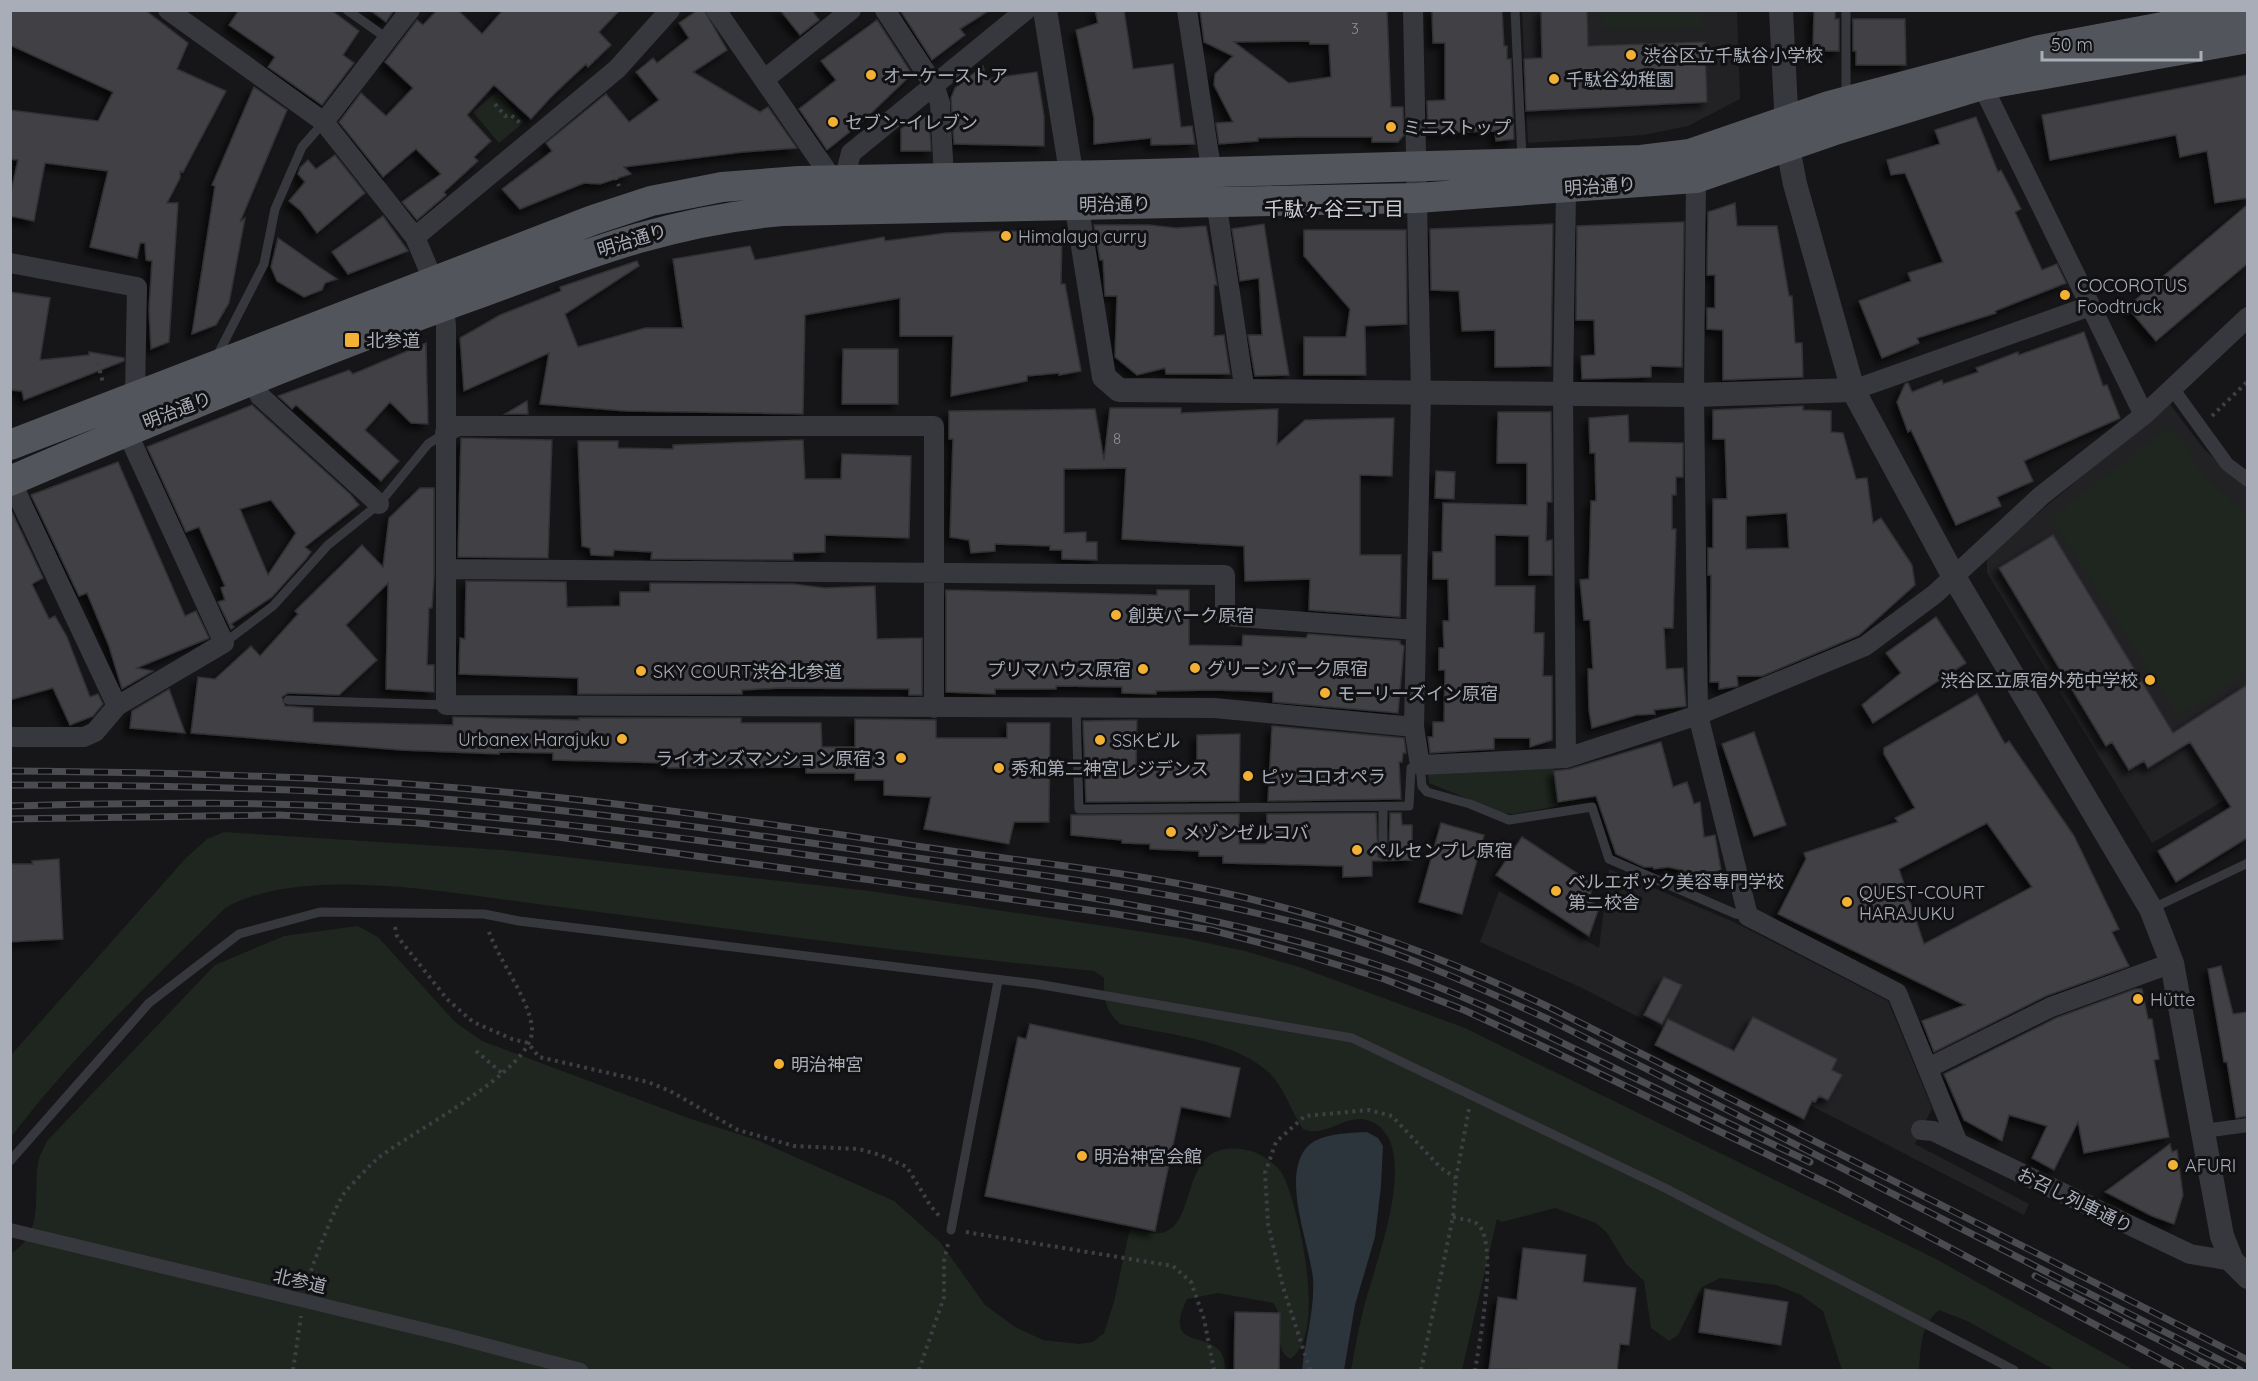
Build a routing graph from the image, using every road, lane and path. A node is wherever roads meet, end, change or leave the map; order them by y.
1 (168, 10) edge
2 (347, 10) edge
3 (410, 10) edge
4 (670, 10) edge
5 (716, 10) edge
6 (851, 10) edge
7 (885, 10) edge
8 (1026, 10) edge
9 (1045, 10) edge
10 (1187, 10) edge
11 (1413, 10) edge
12 (1515, 10) edge
13 (1781, 10) edge
14 (1846, 10) edge
15 (2247, 11) edge
16 (2192, 26) edge
17 (2247, 38) edge
18 (388, 39) junction
19 (765, 79) junction
20 (934, 85) junction
21 (1982, 85) junction
22 (1846, 102) junction
23 (495, 104) dead end
24 (324, 122) junction
25 (1786, 134) junction
26 (533, 140) junction
27 (1417, 166) junction
28 (613, 170) dead end
29 (1211, 172) junction
30 (1074, 176) junction
31 (1522, 177) junction
32 (944, 178) junction
33 (1696, 178) junction
34 (838, 180) junction
35 (619, 187) dead end
36 (1566, 189) junction
37 (1417, 198) junction
38 (1214, 201) junction
39 (1078, 205) junction
40 (415, 237) junction
41 (10, 262) edge
42 (440, 294) junction
43 (2090, 306) junction
44 (2247, 317) edge
45 (98, 363) dead end
46 (212, 366) junction
47 (252, 381) junction
48 (2247, 381) edge
49 (2172, 388) junction
50 (1852, 390) junction
51 (105, 391) dead end
52 (1245, 392) junction
53 (1563, 393) junction
54 (1421, 394) junction
55 (135, 395) junction
56 (1694, 395) junction
57 (2218, 410) dead end
58 (2144, 415) junction
59 (126, 430) junction
60 (445, 433) junction
61 (10, 444) edge
62 (2247, 480) edge
63 (10, 481) edge
64 (379, 504) junction
65 (446, 569) junction
66 (933, 573) junction
67 (1953, 575) junction
68 (1416, 630) junction
69 (224, 643) junction
70 (288, 700) dead end
71 (446, 705) junction
72 (117, 706) junction
73 (1076, 706) junction
74 (934, 708) junction
75 (1698, 715) junction
76 (1414, 727) junction
77 (10, 737) edge
78 (1566, 758) junction
79 (1420, 765) junction
80 (1383, 807) junction
81 (1383, 853) dead end
82 (2247, 863) edge
83 (2151, 909) junction
84 (390, 912) junction
85 (484, 914) junction
86 (1748, 916) junction
87 (2172, 963) junction
88 (998, 981) junction
89 (528, 1043) junction
90 (476, 1052) dead end
91 (1928, 1068) junction
92 (502, 1074) junction
93 (1471, 1097) junction
94 (2247, 1125) edge
95 (1921, 1130) dead end
96 (2204, 1131) junction
97 (1958, 1143) junction
98 (10, 1161) edge
99 (1456, 1178) junction
100 (1454, 1217) junction
101 (10, 1230) edge
102 (951, 1230) junction
103 (2240, 1269) edge
104 (303, 1300) junction
105 (293, 1371) edge
106 (581, 1371) edge
107 (919, 1371) edge
108 (1214, 1371) edge
109 (1310, 1371) edge
110 (1421, 1371) edge
111 (1475, 1371) edge
112 (2014, 1371) edge

1 - 24 street
2 - 18 lane
3 - 18 street
4 - 26 street
5 - 19 street
6 - 19 street
7 - 20 street
8 - 20 street
9 - 30 street
10 - 29 street
11 - 27 street
12 - 31 lane
13 - 25 street
14 - 22 lane
15 - 16 main road, 明治通り
16 - 17 main road, 明治通り
16 - 21 main road, 明治通り
16 - 22 main road, 明治通り
18 - 24 street
19 - 34 street
20 - 32 street
20 - 34 street
21 - 25 main road, 明治通り
21 - 43 street
22 - 25 main road, 明治通り
23 - 26 path
24 - 40 street
24 - 46 lane
25 - 31 main road, 明治通り
25 - 33 main road, 明治通り
25 - 50 street
26 - 40 street
27 - 29 main road, 明治通り
27 - 31 main road, 明治通り
27 - 37 street
28 - 35 path
29 - 30 main road, 明治通り
29 - 38 street
30 - 32 main road, 明治通り
30 - 39 street
31 - 36 main road, 明治通り
31 - 37 main road, 明治通り
32 - 34 main road, 明治通り
33 - 36 main road, 明治通り
33 - 56 street
34 - 42 main road, 明治通り
36 - 53 street
37 - 38 main road, 明治通り
37 - 54 street
38 - 39 main road, 明治通り
38 - 52 street
39 - 42 main road, 明治通り
39 - 52 street
40 - 42 street
41 - 55 street
42 - 46 main road, 明治通り
42 - 47 main road, 明治通り
42 - 60 street
43 - 50 street
43 - 58 street
44 - 49 street
45 - 51 path
46 - 55 main road, 明治通り
47 - 59 main road, 明治通り
47 - 64 street
48 - 57 path
49 - 58 street
49 - 62 street
50 - 56 street
50 - 67 street
52 - 54 street
53 - 54 street
53 - 56 street
53 - 78 street
54 - 68 street
55 - 61 main road, 明治通り
56 - 75 street
58 - 67 street
59 - 63 main road, 明治通り
59 - 69 street
60 - 64 lane
60 - 65 street
60 - 66 street
63 - 72 street
64 - 69 lane
65 - 66 street
65 - 71 street
66 - 68 street
66 - 74 street
67 - 75 street
67 - 83 street
68 - 76 street
69 - 72 street
70 - 71 lane
71 - 74 street
72 - 77 street
73 - 74 street
73 - 76 street
73 - 80 lane
75 - 78 street
75 - 86 street
76 - 79 street
78 - 79 street
79 - 80 lane
79 - 86 lane
80 - 81 lane
82 - 83 lane
83 - 87 street
84 - 85 lane
84 - 89 path
84 - 98 lane
85 - 88 lane
85 - 89 path
86 - 91 street
87 - 91 street
87 - 96 street
88 - 93 lane
88 - 102 lane
89 - 92 path
89 - 102 path
90 - 92 path
91 - 97 street
92 - 104 path
93 - 99 path
93 - 112 lane
94 - 96 street
95 - 97 street, お召し列車通り
96 - 103 street
97 - 103 street, お召し列車通り
99 - 100 path
99 - 109 path
100 - 110 path
100 - 111 path
101 - 104 street, 北参道
102 - 107 path
102 - 108 path
104 - 105 path
104 - 106 street, 北参道

